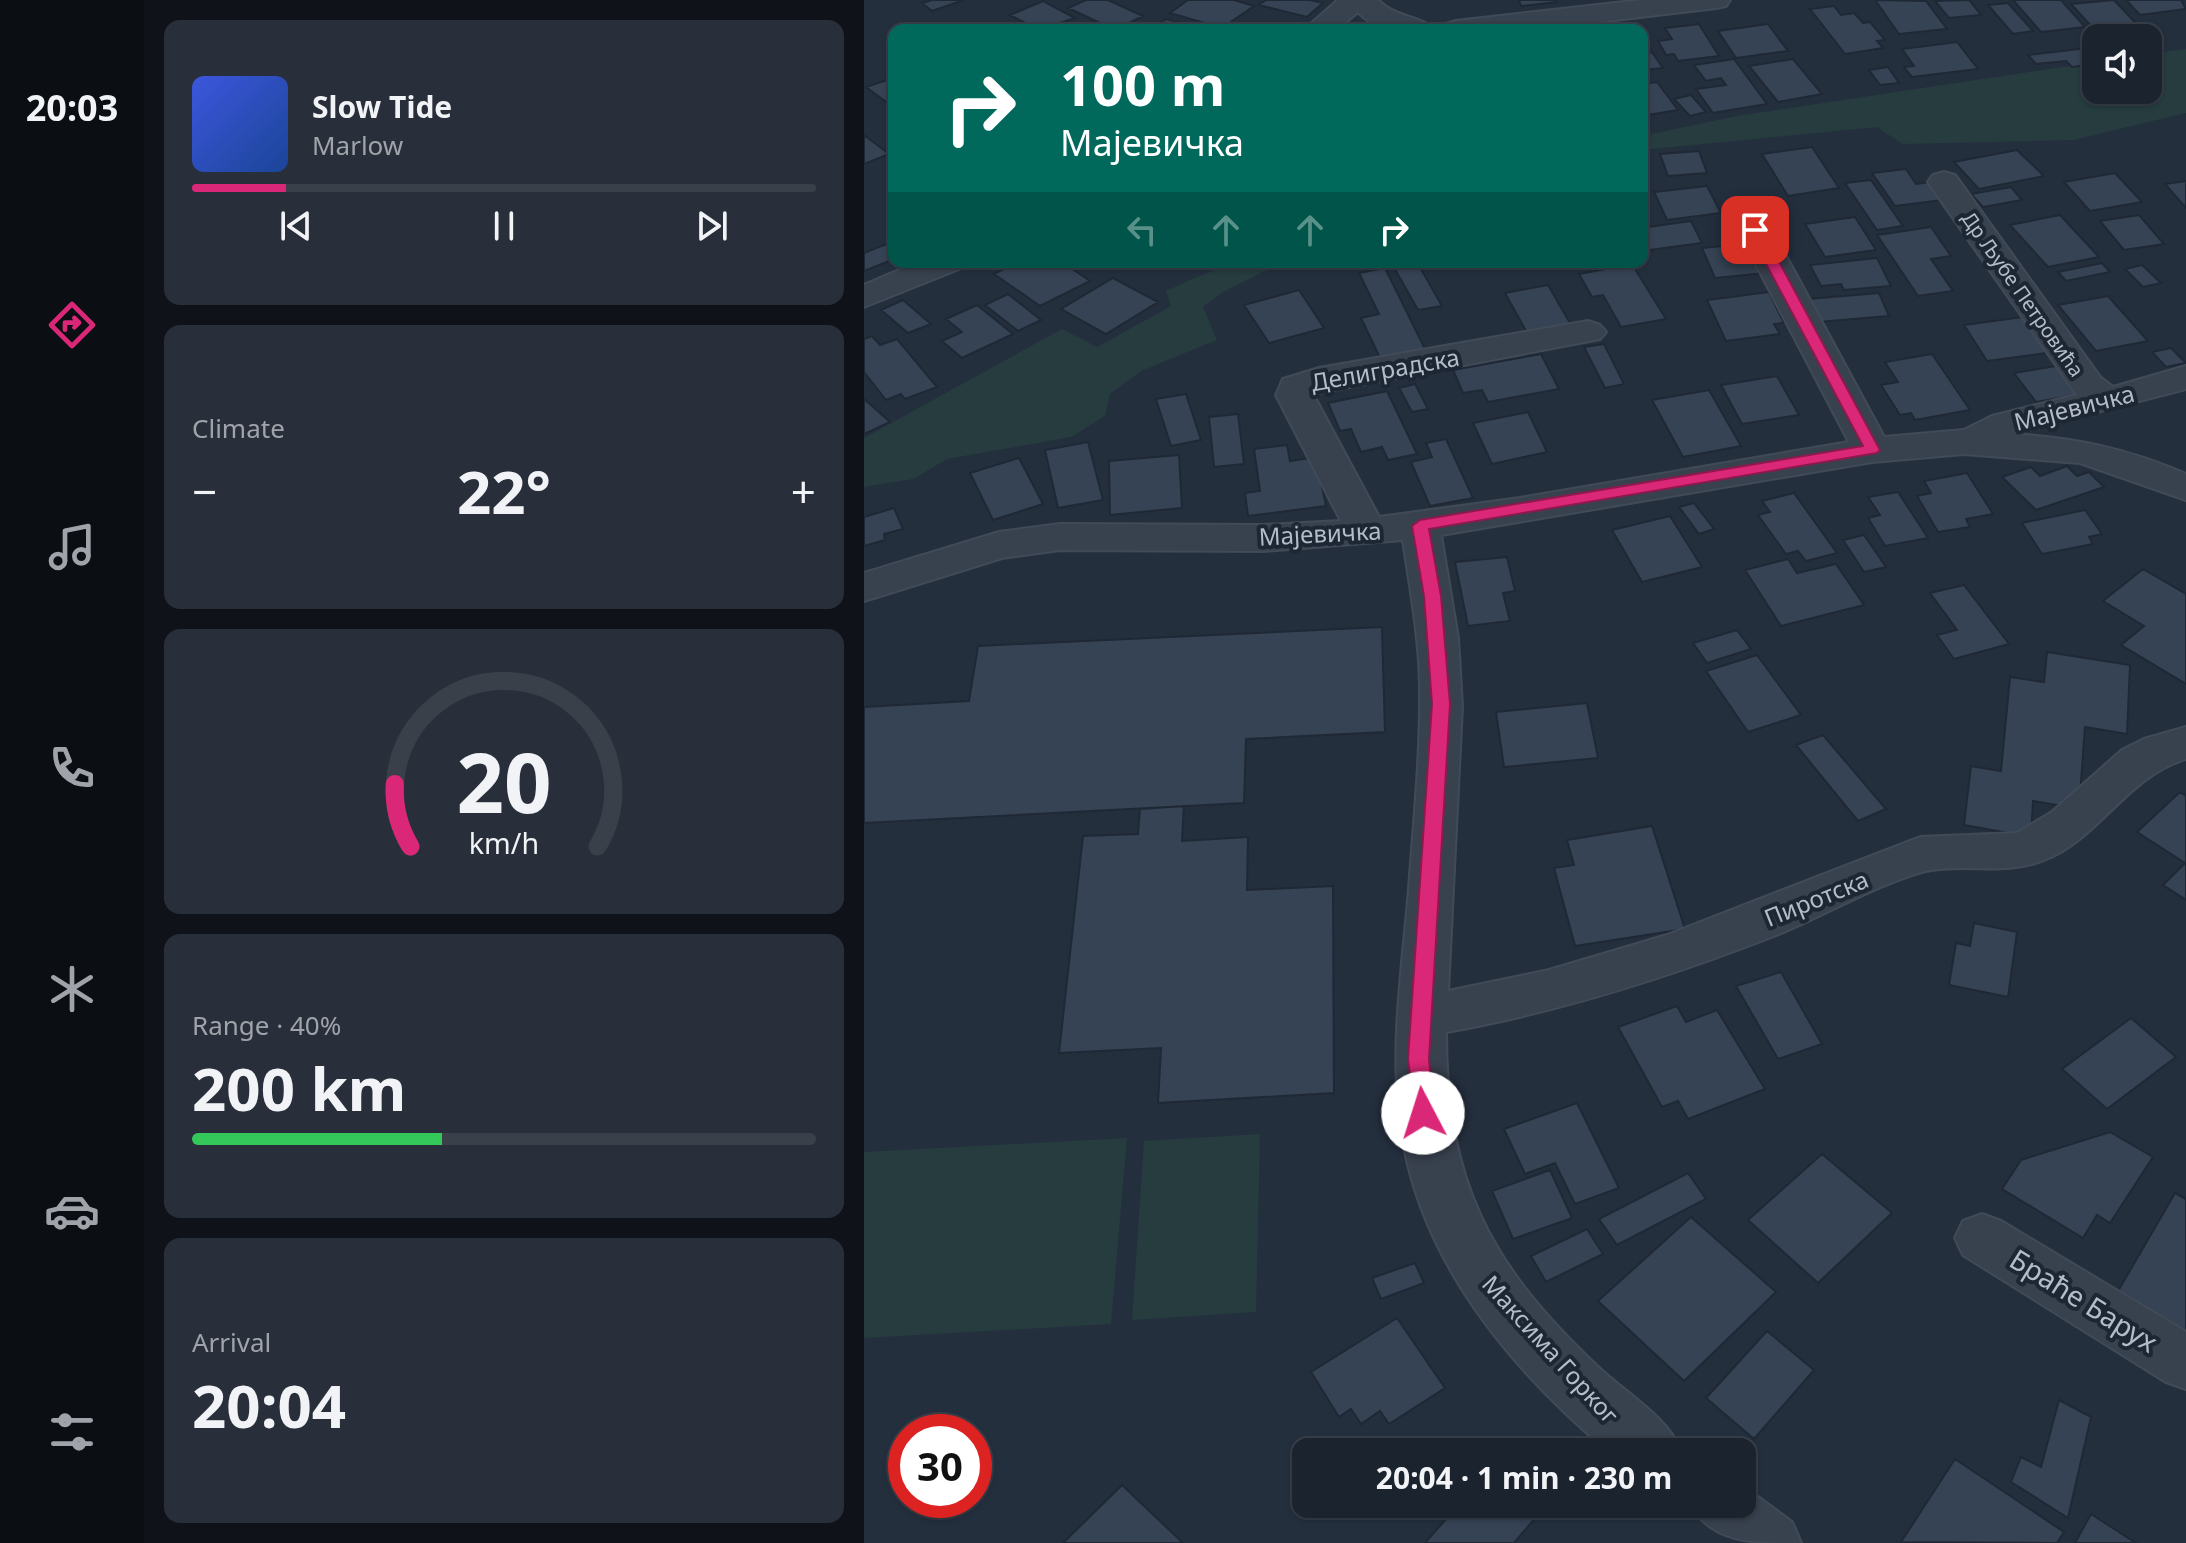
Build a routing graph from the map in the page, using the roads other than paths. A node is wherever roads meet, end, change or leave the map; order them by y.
1 (1356, 0) edge
2 (1362, 0) edge
3 (1716, 0) edge
4 (1326, 24) edge
5 (1398, 24) edge
6 (1508, 24) edge
7 (1944, 182) dead end
8 (1755, 230) dead end
9 (933, 268) edge
10 (864, 297) edge
11 (1588, 332) dead end
12 (2186, 377) edge
13 (2107, 401) junction
14 (1964, 442) junction
15 (1872, 450) junction
16 (2186, 488) edge
17 (1420, 526) junction
18 (1367, 532) junction
19 (864, 587) edge
20 (2186, 743) edge
21 (1421, 1016) junction
22 (1982, 1238) dead end
23 (2186, 1363) edge
24 (1638, 1438) edge
25 (1738, 1518) edge
26 (1771, 1543) edge

1 - 4 street
2 - 5 street
3 - 6 street
7 - 13 street, Др Љубе Петровића
8 - 15 street
9 - 10 street
11 - 18 street, Делиградска
12 - 13 street, Мајевичка
13 - 14 street, Мајевичка
14 - 15 street, Мајевичка
14 - 16 street
15 - 17 street, Мајевичка
17 - 18 street, Мајевичка
17 - 21 street, Максима Горког
18 - 19 street, Мајевичка
20 - 21 street, Пиротска
21 - 24 street, Максима Горког
22 - 23 street, Браће Барух
25 - 26 street

